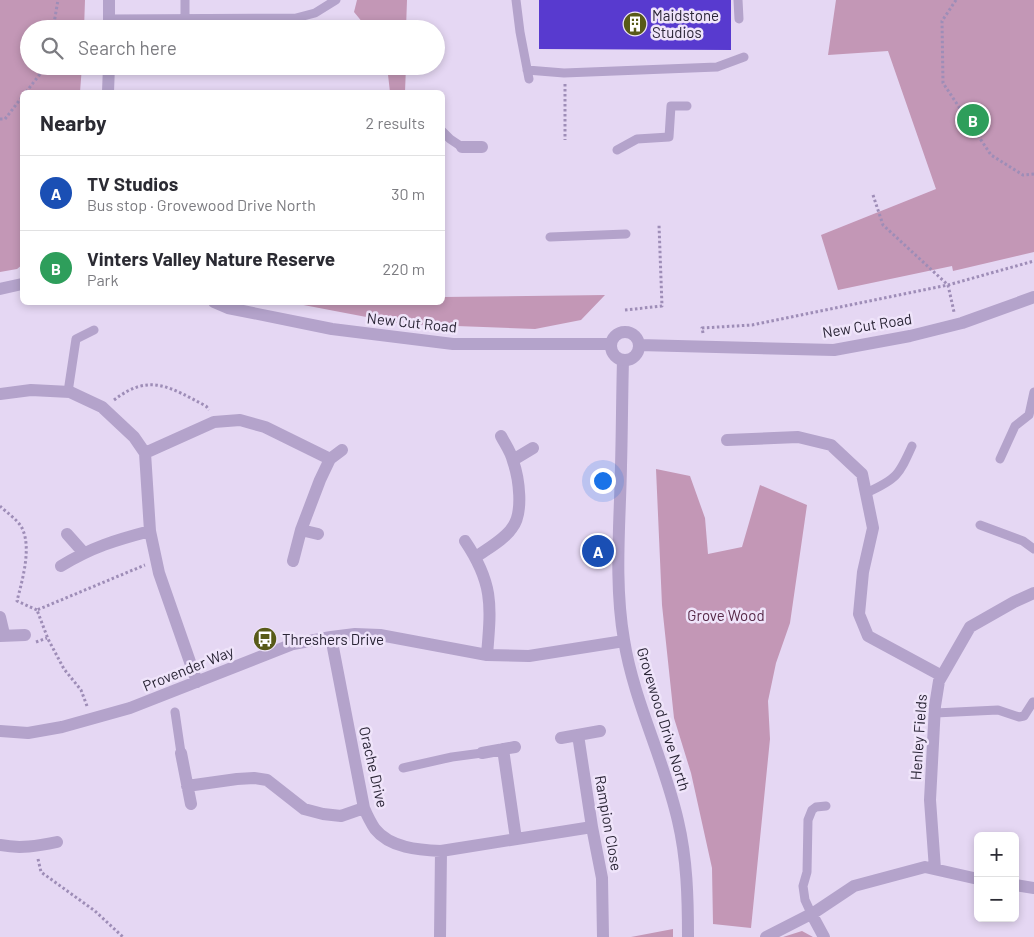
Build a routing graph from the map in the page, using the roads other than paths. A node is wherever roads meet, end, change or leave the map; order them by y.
1 (109, 0) edge
2 (185, 0) edge
3 (336, 0) edge
4 (516, 0) edge
5 (738, 0) edge
6 (186, 18) junction
7 (739, 19) dead end
8 (109, 20) edge
9 (160, 20) edge
10 (744, 57) dead end
11 (109, 75) edge
12 (108, 90) edge
13 (687, 106) dead end
14 (445, 134) edge
15 (462, 147) joint
16 (482, 147) dead end
17 (617, 150) dead end
18 (626, 234) dead end
19 (550, 236) dead end
20 (20, 284) edge
21 (0, 289) edge
22 (1034, 297) edge
23 (221, 305) edge
24 (94, 330) dead end
25 (611, 344) junction
26 (639, 345) junction
27 (623, 360) junction
28 (68, 392) junction
29 (1034, 392) edge
30 (0, 394) edge
31 (501, 436) dead end
32 (727, 440) dead end
33 (912, 446) dead end
34 (533, 448) dead end
35 (342, 450) dead end
36 (145, 453) junction
37 (330, 459) junction
38 (1000, 459) dead end
39 (513, 460) junction
40 (866, 493) junction
41 (980, 526) dead end
42 (301, 530) junction
43 (150, 531) junction
44 (67, 534) dead end
45 (318, 534) dead end
46 (465, 542) dead end
47 (1034, 549) edge
48 (83, 552) junction
49 (476, 557) junction
50 (293, 561) dead end
51 (61, 566) dead end
52 (1034, 593) edge
53 (0, 617) edge
54 (2, 635) edge
55 (25, 635) dead end
56 (331, 636) junction
57 (624, 641) junction
58 (487, 655) junction
59 (942, 676) junction
60 (197, 682) junction
61 (1033, 702) dead end
62 (175, 712) dead end
63 (935, 713) junction
64 (0, 731) edge
65 (600, 731) dead end
66 (578, 735) junction
67 (561, 738) dead end
68 (482, 752) joint
69 (182, 753) joint
70 (403, 768) dead end
71 (188, 786) junction
72 (191, 804) dead end
73 (826, 806) dead end
74 (364, 808) junction
75 (592, 826) junction
76 (516, 839) junction
77 (57, 842) dead end
78 (0, 845) edge
79 (441, 851) junction
80 (935, 869) junction
81 (974, 878) edge
82 (1019, 886) edge
83 (1034, 888) edge
84 (811, 913) junction
85 (440, 937) edge
86 (603, 937) edge
87 (688, 937) edge
88 (766, 937) edge
89 (824, 937) edge

1 - 8 street
2 - 6 lane
3 - 6 lane
4 - 10 lane
5 - 7 lane
6 - 9 lane
11 - 12 street
13 - 17 lane
14 - 15 lane
15 - 16 street
18 - 19 lane
20 - 21 street
22 - 26 street, New Cut Road
23 - 25 street, New Cut Road
24 - 28 lane
25 - 26 street, New Cut Road
25 - 27 street
26 - 27 street
27 - 57 street, Grovewood Drive North
28 - 30 street
28 - 36 street
29 - 38 lane
31 - 39 street
32 - 40 street
33 - 40 lane
34 - 39 street
35 - 37 street
36 - 37 street
36 - 43 street
37 - 42 street
39 - 49 street
40 - 59 street
41 - 47 lane
42 - 45 street
42 - 50 street
43 - 48 street
43 - 60 street
44 - 48 street
46 - 49 street
48 - 51 street
49 - 58 street
52 - 59 street, Henley Fields
53 - 54 street
54 - 55 street
56 - 58 street, Provender Way
56 - 60 street, Provender Way
56 - 74 street, Orache Drive
57 - 58 street, Provender Way
57 - 87 street, Grovewood Drive North
59 - 63 street, Henley Fields
60 - 64 street, Provender Way
61 - 63 lane
62 - 69 lane
63 - 80 street, Henley Fields
65 - 66 street
66 - 67 street
66 - 75 street, Rampion Close
68 - 70 lane
68 - 76 street
69 - 71 street
71 - 72 street
71 - 74 street
73 - 84 lane
74 - 79 street, Orache Drive
75 - 76 street, Orache Drive
75 - 86 street, Rampion Close
76 - 79 street, Orache Drive
77 - 78 street
79 - 85 street
80 - 81 street
80 - 84 street
82 - 83 street
84 - 88 street
84 - 89 street

